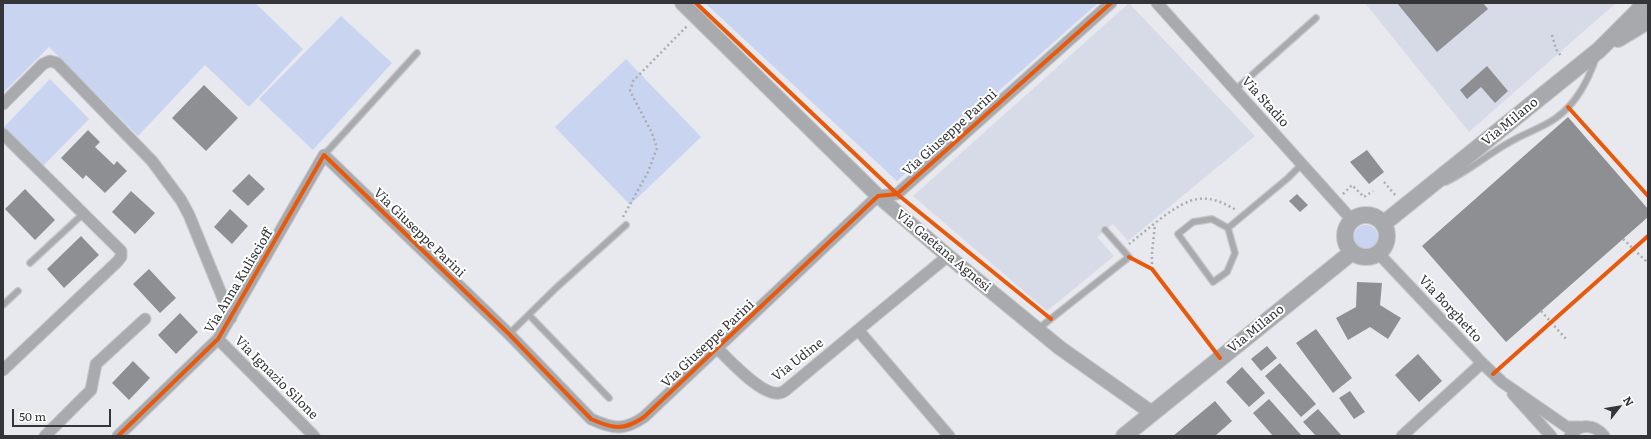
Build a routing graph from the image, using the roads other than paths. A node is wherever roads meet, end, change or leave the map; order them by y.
1 (682, 3) edge
2 (1111, 3) edge
3 (1157, 3) edge
4 (1644, 3) edge
5 (1316, 18) dead end
6 (1648, 21) edge
7 (1599, 50) junction
8 (417, 53) dead end
9 (1235, 90) junction
10 (3, 104) edge
11 (3, 134) edge
12 (324, 155) junction
13 (1302, 164) junction
14 (878, 196) junction
15 (1418, 196) junction
16 (84, 213) junction
17 (1352, 220) junction
18 (1383, 224) junction
19 (626, 225) road end
20 (1228, 228) junction
21 (1106, 230) dead end
22 (1352, 253) junction
23 (1379, 254) junction
24 (948, 256) junction
25 (30, 263) dead end
26 (18, 291) dead end
27 (3, 305) edge
28 (529, 315) junction
29 (231, 318) junction
30 (145, 319) dead end
31 (858, 330) junction
32 (1038, 330) junction
33 (510, 334) junction
34 (218, 339) junction
35 (718, 349) junction
36 (1482, 363) junction
37 (3, 370) edge
38 (1502, 382) junction
39 (608, 398) dead end
40 (1152, 413) junction
41 (1580, 427) junction
42 (45, 436) edge
43 (118, 436) edge
44 (314, 436) edge
45 (949, 436) edge
46 (1124, 436) edge
47 (1402, 436) edge
48 (1551, 436) edge
49 (1570, 436) edge
50 (1604, 436) edge

1 - 14 street, Via Gaetana Agnesi
2 - 14 street, Via Giuseppe Parini
3 - 9 street, Via Stadio
4 - 7 main road, Via Milano
5 - 9 lane
6 - 7 main road, Via Milano
7 - 15 main road, Via Milano
7 - 15 lane
8 - 12 lane
9 - 13 street, Via Stadio
10 - 29 street
11 - 16 street
12 - 29 street, Via Anna Kuliscioff
12 - 33 street, Via Giuseppe Parini
13 - 17 street, Via Stadio
13 - 20 lane
14 - 24 street, Via Gaetana Agnesi
14 - 35 street, Via Giuseppe Parini
15 - 18 main road, Via Milano
16 - 25 lane
16 - 37 street
17 - 18 main road
17 - 22 main road
18 - 23 main road
19 - 28 lane
20 - 20 lane
21 - 32 lane
22 - 23 main road
22 - 40 main road, Via Milano
23 - 36 street, Via Borghetto
24 - 31 street, Via Udine
24 - 32 street, Via Gaetana Agnesi
26 - 27 lane
28 - 33 lane
28 - 39 lane
29 - 34 street, Via Anna Kuliscioff
30 - 42 street
31 - 35 street, Via Udine
31 - 45 street
32 - 40 street, Via Gaetana Agnesi
33 - 35 street, Via Giuseppe Parini
34 - 43 street, Via Anna Kuliscioff
34 - 44 street, Via Ignazio Silone
36 - 38 street, Via Borghetto
36 - 47 street
38 - 41 street, Via Borghetto
38 - 48 street, Via Borghetto
40 - 46 main road, Via Milano
41 - 49 street
41 - 50 street, Via Borghetto

